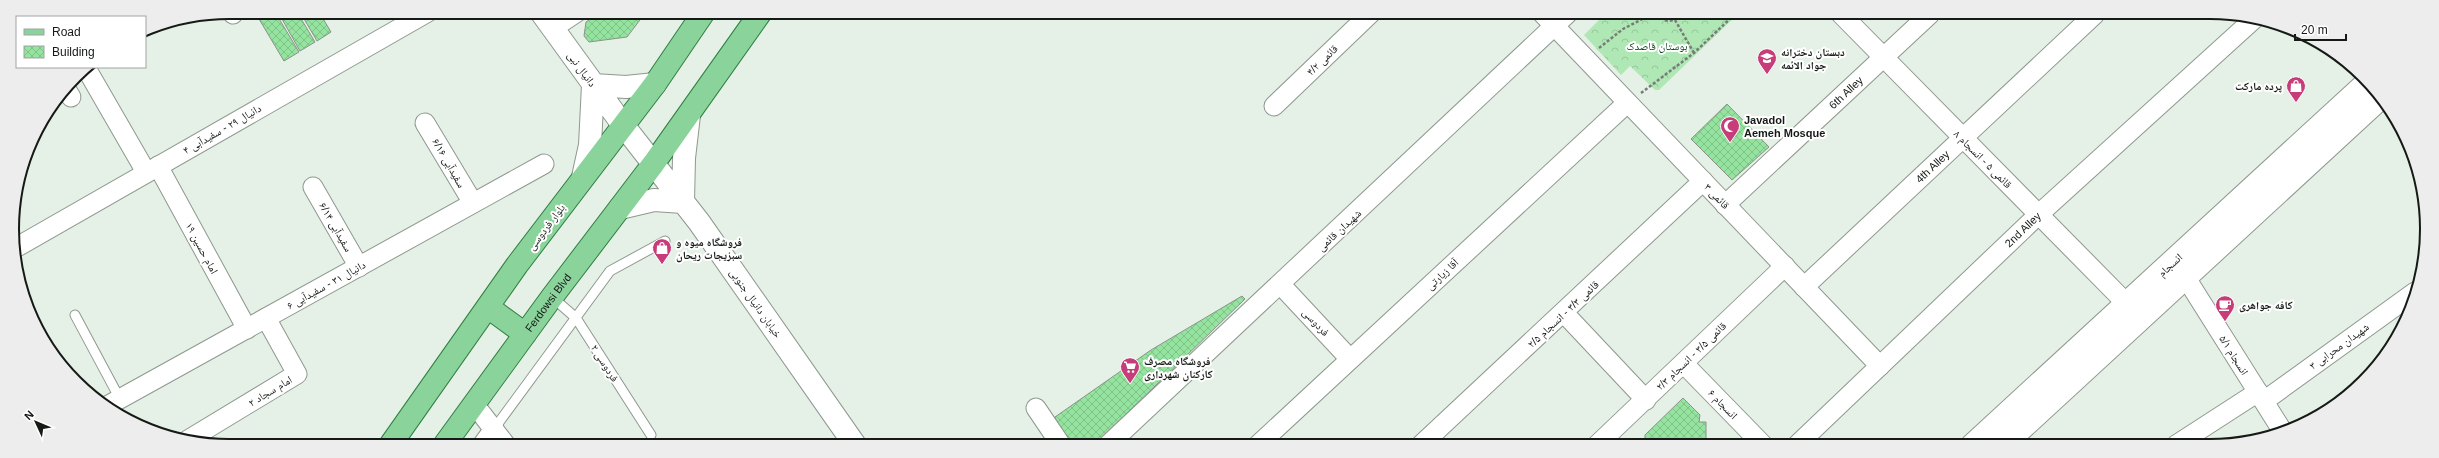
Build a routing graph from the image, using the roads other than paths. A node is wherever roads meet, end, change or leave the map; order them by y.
1 (416, 19) edge
2 (699, 19) edge
3 (756, 19) edge
4 (1365, 19) edge
5 (1845, 19) edge
6 (1925, 19) edge
7 (2090, 19) edge
8 (547, 20) edge
9 (1548, 20) edge
10 (2250, 23) edge
11 (1884, 58) junction
12 (89, 73) edge
13 (655, 84) junction
14 (593, 85) junction
15 (2363, 86) edge
16 (2377, 101) edge
17 (1627, 103) junction
18 (1274, 106) dead end
19 (689, 115) junction
20 (425, 123) dead end
21 (623, 125) junction
22 (1964, 139) junction
23 (544, 164) dead end
24 (654, 164) junction
25 (152, 169) junction
26 (583, 177) junction
27 (1703, 181) junction
28 (313, 187) dead end
29 (683, 202) junction
30 (473, 203) junction
31 (1725, 204) junction
32 (620, 208) junction
33 (2038, 215) junction
34 (666, 241) dead end
35 (19, 246) edge
36 (359, 266) junction
37 (1785, 266) junction
38 (2186, 278) junction
39 (1281, 285) junction
40 (1804, 287) junction
41 (2409, 296) edge
42 (552, 297) junction
43 (2127, 304) junction
44 (488, 307) junction
45 (1564, 312) junction
46 (75, 315) dead end
47 (266, 318) junction
48 (576, 318) junction
49 (246, 330) junction
50 (525, 334) junction
51 (1350, 359) junction
52 (1684, 364) junction
53 (1880, 366) junction
54 (2261, 397) junction
55 (1646, 400) junction
56 (114, 403) edge
57 (474, 404) junction
58 (1036, 408) dead end
59 (2280, 427) edge
60 (651, 435) dead end
61 (195, 436) edge
62 (395, 439) edge
63 (449, 439) edge
64 (494, 439) edge
65 (851, 439) edge
66 (1057, 439) edge
67 (1114, 439) edge
68 (1264, 439) edge
69 (1427, 439) edge
70 (1604, 439) edge
71 (1757, 439) edge
72 (1803, 439) edge
73 (1979, 439) edge
74 (2011, 439) edge
75 (2188, 439) edge

1 - 25 street, دانیال ۲۹ - سفیدآبی ۴
2 - 13 main road, بلوار فردوسی
3 - 19 main road
4 - 18 street, قائمی ۴/۲
5 - 11 street, قائمی ۵ - انسجام ۸
6 - 11 street, 6th Alley
7 - 22 street, 4th Alley
8 - 14 main road, دانیال نبی
9 - 17 street, قائمی ۳
9 - 39 street, شهیدان قائمی
10 - 33 street, 2nd Alley
11 - 22 street, قائمی ۵ - انسجام ۸
11 - 31 street, 6th Alley
12 - 25 street, امام حسین ۱۹
13 - 14 main road
13 - 21 main road, بلوار فردوسی
14 - 21 main road, دانیال نبی
14 - 26 main road
15 - 43 main road, انسجام
16 - 38 main road, انسجام
17 - 27 street, قائمی ۳
17 - 51 street, آقا زیارتی
19 - 24 main road
19 - 29 main road
20 - 30 street, سفیدآبی ۶/۱۶
21 - 24 main road, دانیال نبی
21 - 26 main road, بلوار فردوسی
22 - 33 street, قائمی ۵ - انسجام ۸
22 - 40 street, 4th Alley
23 - 30 street, دانیال ۳۱ - سفیدآبی ۶
24 - 29 main road, خیابان دانیال جنوبی
24 - 32 main road, Ferdowsi Blvd
25 - 35 street, دانیال ۲۹ - سفیدآبی ۴
25 - 49 street, امام حسین ۱۹
26 - 44 main road, بلوار فردوسی
27 - 31 street, قائمی ۳
27 - 45 street, قائمی ۳/۳ - انسجام ۲/۵
28 - 36 street, سفیدآبی ۶/۱۴
29 - 32 main road
29 - 65 main road, خیابان دانیال جنوبی
30 - 36 street, دانیال ۳۱ - سفیدآبی ۶
31 - 37 street, قائمی ۳
32 - 42 main road, Ferdowsi Blvd
33 - 43 street, قائمی ۵ - انسجام ۸
33 - 53 street, 2nd Alley
34 - 48 lane
36 - 47 street, دانیال ۳۱ - سفیدآبی ۶
37 - 40 street, قائمی ۳
37 - 52 street, قائمی ۳/۵ - انسجام ۲/۳
38 - 54 street, انسجام ۵/۱
38 - 74 main road, انسجام
39 - 51 street, فردوسی
39 - 67 street, شهیدان قائمی
40 - 53 street, قائمی ۳
41 - 54 street, شهیدان محرابی ۳
42 - 48 lane, فردوسی ۲
42 - 50 main road, Ferdowsi Blvd
43 - 73 main road, انسجام
44 - 50 main road
44 - 62 main road, بلوار فردوسی
45 - 55 street
45 - 69 street, قائمی ۳/۳ - انسجام ۲/۵
46 - 56 lane
47 - 49 street, دانیال ۳۱ - سفیدآبی ۶
47 - 61 street, امام سجاد ۲
48 - 60 lane, فردوسی ۲
48 - 64 lane
49 - 56 street, دانیال ۳۱ - سفیدآبی ۶
50 - 57 main road, Ferdowsi Blvd
51 - 68 street, آقا زیارتی
52 - 55 street, قائمی ۳/۵ - انسجام ۲/۳
52 - 71 street, انسجام ۶
53 - 72 street, 2nd Alley
54 - 59 street, انسجام ۵/۱
54 - 75 street, شهیدان محرابی ۳
55 - 70 street, قائمی ۳/۵ - انسجام ۲/۳
57 - 63 main road, Ferdowsi Blvd
57 - 64 street
58 - 66 street

